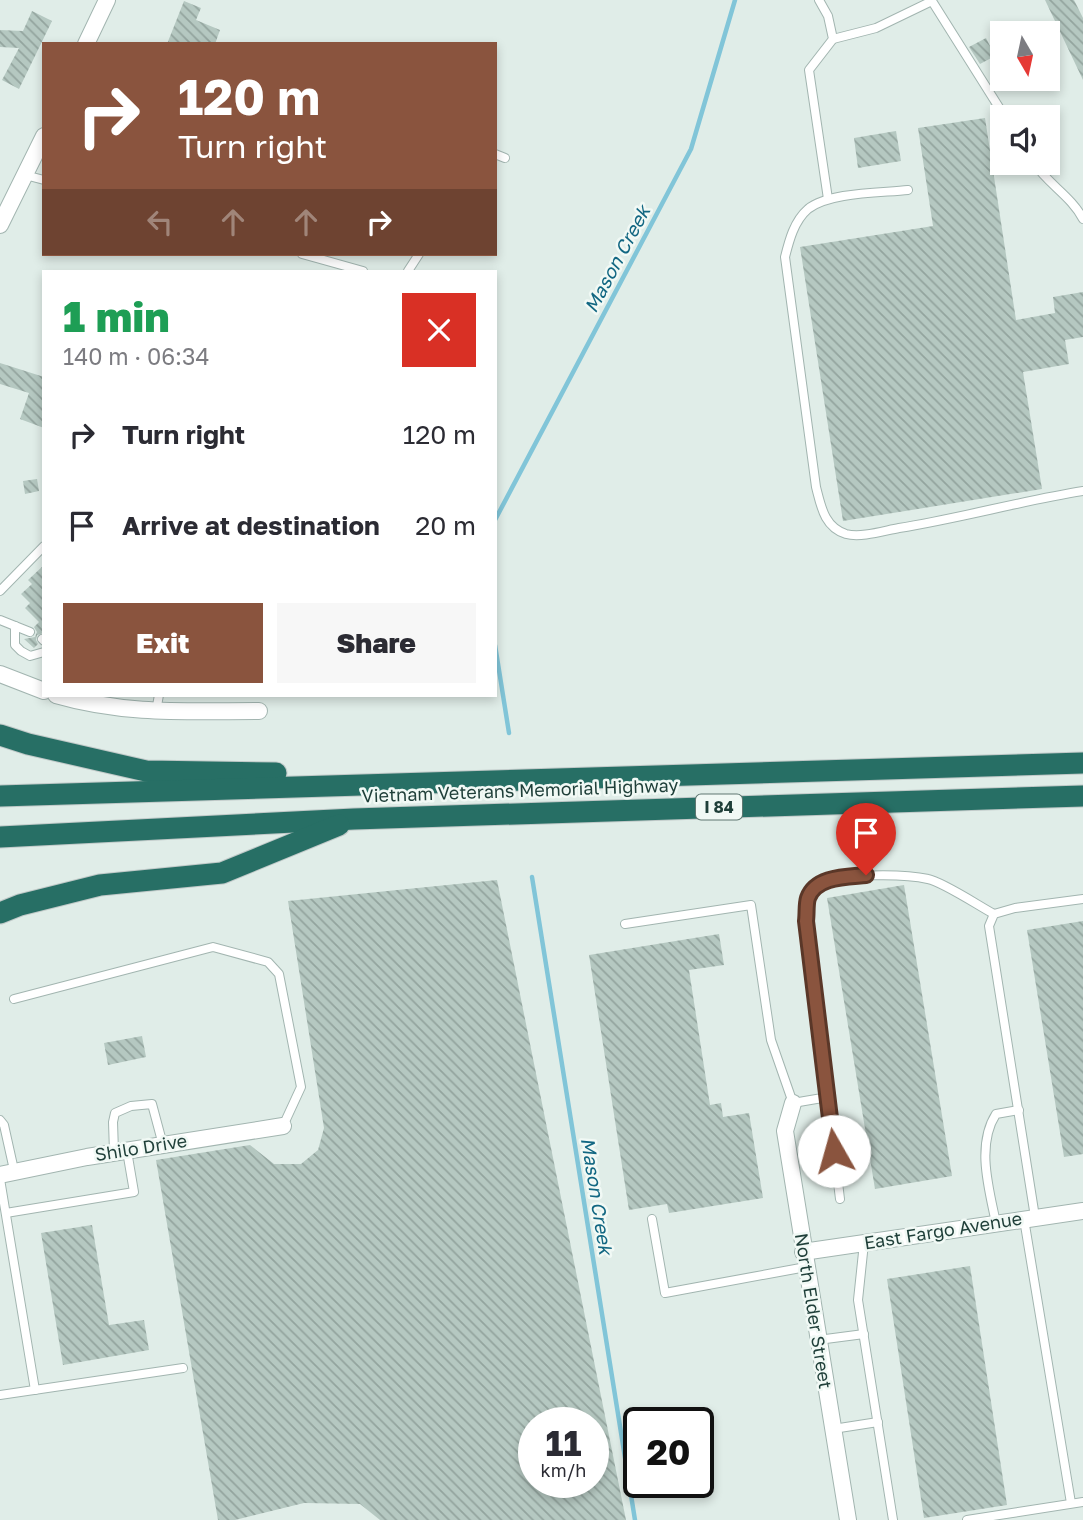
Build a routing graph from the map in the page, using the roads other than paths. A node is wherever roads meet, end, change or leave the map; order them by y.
1 (107, 0) edge
2 (819, 0) edge
3 (833, 39) junction
4 (87, 42) edge
5 (997, 105) edge
6 (42, 140) edge
7 (497, 155) edge
8 (505, 158) dead end
9 (25, 175) junction
10 (1043, 175) edge
11 (42, 179) edge
12 (908, 190) dead end
13 (828, 199) junction
14 (1083, 219) edge
15 (0, 225) edge
16 (309, 256) edge
17 (359, 270) edge
18 (1083, 491) edge
19 (42, 548) edge
20 (0, 591) edge
21 (0, 621) edge
22 (15, 626) junction
23 (30, 632) dead end
24 (42, 653) edge
25 (0, 674) edge
26 (42, 687) edge
27 (63, 697) edge
28 (158, 703) edge
29 (259, 711) dead end
30 (0, 735) edge
31 (1083, 763) edge
32 (562, 777) junction
33 (0, 796) edge
34 (1083, 796) edge
35 (354, 819) junction
36 (0, 837) edge
37 (1083, 899) edge
38 (0, 913) edge
39 (994, 914) junction
40 (625, 924) dead end
41 (15, 999) dead end
42 (828, 1097) junction
43 (793, 1103) junction
44 (1019, 1110) junction
45 (0, 1120) edge
46 (283, 1126) joint
47 (163, 1145) junction
48 (121, 1152) junction
49 (5, 1175) edge
50 (840, 1199) dead end
51 (1083, 1211) edge
52 (6, 1213) junction
53 (1030, 1218) junction
54 (652, 1219) dead end
55 (996, 1223) junction
56 (864, 1243) junction
57 (805, 1260) junction
58 (864, 1334) junction
59 (818, 1340) junction
60 (183, 1368) dead end
61 (35, 1390) junction
62 (0, 1395) edge
63 (878, 1422) junction
64 (833, 1429) junction
65 (1083, 1502) edge
66 (1071, 1503) junction
67 (848, 1520) edge
68 (893, 1520) edge
69 (967, 1520) edge

1 - 4 street
2 - 3 lane
3 - 5 lane
3 - 13 lane
6 - 9 street
7 - 8 lane
9 - 11 lane
9 - 15 street
10 - 14 lane
12 - 13 lane
13 - 18 lane
16 - 17 lane
19 - 20 lane
21 - 22 lane
22 - 23 lane
22 - 24 lane
25 - 26 street
27 - 28 street
28 - 29 street
30 - 32 highway
31 - 32 highway, Vietnam Veterans Memorial Highway / I 84
32 - 33 highway, Vietnam Veterans Memorial Highway / I 84
34 - 35 highway, Vietnam Veterans Memorial Highway / I 84
35 - 36 highway, Vietnam Veterans Memorial Highway / I 84
35 - 38 highway
37 - 39 lane
39 - 42 lane
39 - 44 lane
40 - 43 lane
41 - 46 lane
42 - 43 lane
42 - 50 lane
43 - 57 street, North Elder Street
44 - 53 lane
44 - 55 lane
45 - 49 lane
46 - 47 street, Shilo Drive
47 - 48 street, Shilo Drive
47 - 48 lane
48 - 49 street, Shilo Drive
48 - 52 lane
49 - 52 lane
51 - 53 street, East Fargo Avenue
52 - 61 lane
53 - 55 street, East Fargo Avenue
53 - 66 lane
54 - 57 lane
55 - 56 street, East Fargo Avenue
56 - 57 street, East Fargo Avenue
56 - 58 lane
57 - 59 street, North Elder Street
58 - 59 lane
58 - 63 lane
59 - 64 street, North Elder Street
60 - 61 lane
61 - 62 lane
63 - 64 lane
63 - 68 lane
64 - 67 street, North Elder Street
65 - 66 lane
66 - 69 lane

